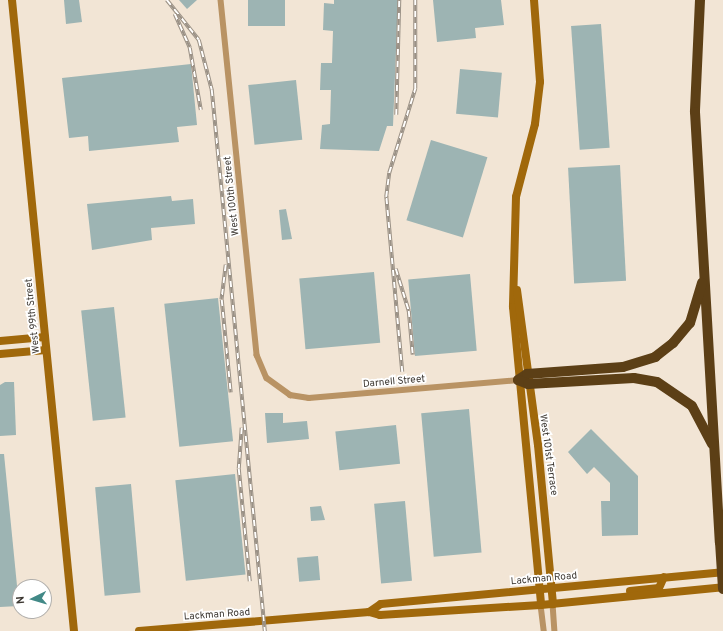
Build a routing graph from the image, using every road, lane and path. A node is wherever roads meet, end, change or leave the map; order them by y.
1 (12, 0) edge
2 (221, 0) edge
3 (534, 0) edge
4 (700, 0) edge
5 (704, 267) junction
6 (45, 337) junction
7 (0, 341) edge
8 (46, 350) junction
9 (0, 354) edge
10 (524, 379) junction
11 (274, 385) joint
12 (715, 450) junction
13 (723, 572) edge
14 (664, 577) junction
15 (553, 588) junction
16 (723, 588) edge
17 (540, 589) junction
18 (620, 597) junction
19 (553, 604) junction
20 (541, 605) junction
21 (369, 612) junction
22 (74, 631) edge
23 (139, 631) edge
24 (544, 631) edge
25 (555, 631) edge

1 - 6 main road, West 99th Street
2 - 11 street, West 100th Street
3 - 10 main road, West 101st Terrace
4 - 5 highway
5 - 10 highway
5 - 12 highway
6 - 7 main road
6 - 8 main road, West 99th Street
8 - 9 main road
8 - 22 main road, West 99th Street
10 - 11 street, Darnell Street
10 - 12 highway
10 - 15 main road, West 101st Terrace
10 - 17 main road, West 101st Terrace
12 - 16 highway, bridge
13 - 14 main road, Lackman Road
14 - 15 main road, Lackman Road
14 - 18 main road
15 - 17 main road, Lackman Road
15 - 19 main road, West 101st Terrace
16 - 18 main road, Lackman Road
17 - 20 main road, West 101st Terrace
17 - 21 main road, Lackman Road
18 - 19 main road, Lackman Road
19 - 20 main road, Lackman Road
19 - 25 street, West 101st Terrace
20 - 21 main road, Lackman Road
20 - 24 street, West 101st Terrace
21 - 23 main road, Lackman Road

